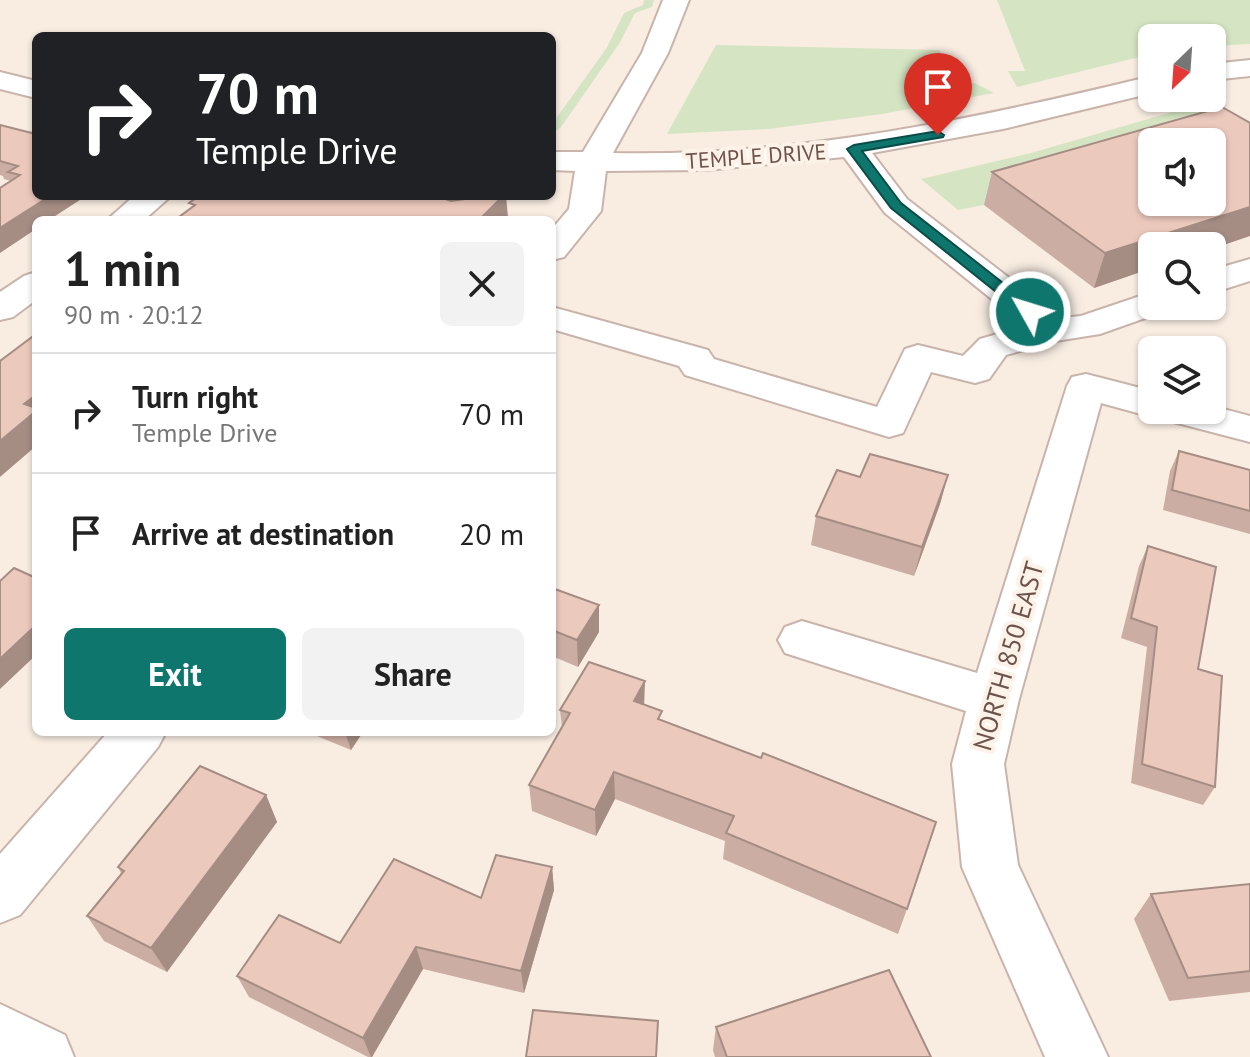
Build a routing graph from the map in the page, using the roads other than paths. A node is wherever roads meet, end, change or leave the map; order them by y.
1 (676, 0) edge
2 (1250, 68) edge
3 (1226, 71) edge
4 (0, 80) edge
5 (1138, 88) edge
6 (32, 89) edge
7 (854, 149) junction
8 (556, 161) edge
9 (592, 163) junction
10 (150, 200) edge
11 (128, 216) edge
12 (556, 245) edge
13 (1250, 269) edge
14 (1226, 277) edge
15 (32, 286) edge
16 (1138, 308) edge
17 (0, 309) edge
18 (556, 319) edge
19 (1053, 330) junction
20 (1138, 400) edge
21 (1226, 423) edge
22 (1250, 429) edge
23 (802, 640) dead end
24 (994, 699) junction
25 (137, 736) edge
26 (0, 896) edge
27 (0, 1035) edge
28 (43, 1057) edge
29 (1077, 1057) edge

1 - 9 street
2 - 3 street
4 - 6 street
5 - 7 street, TEMPLE DRIVE
7 - 9 street, TEMPLE DRIVE
7 - 19 street
8 - 9 street, TEMPLE DRIVE
9 - 12 street
10 - 11 street
13 - 14 street
15 - 17 street
16 - 19 street
18 - 19 street
20 - 24 street, NORTH 850 EAST
21 - 22 street
23 - 24 street
24 - 29 street, NORTH 850 EAST
25 - 26 street
27 - 28 street

